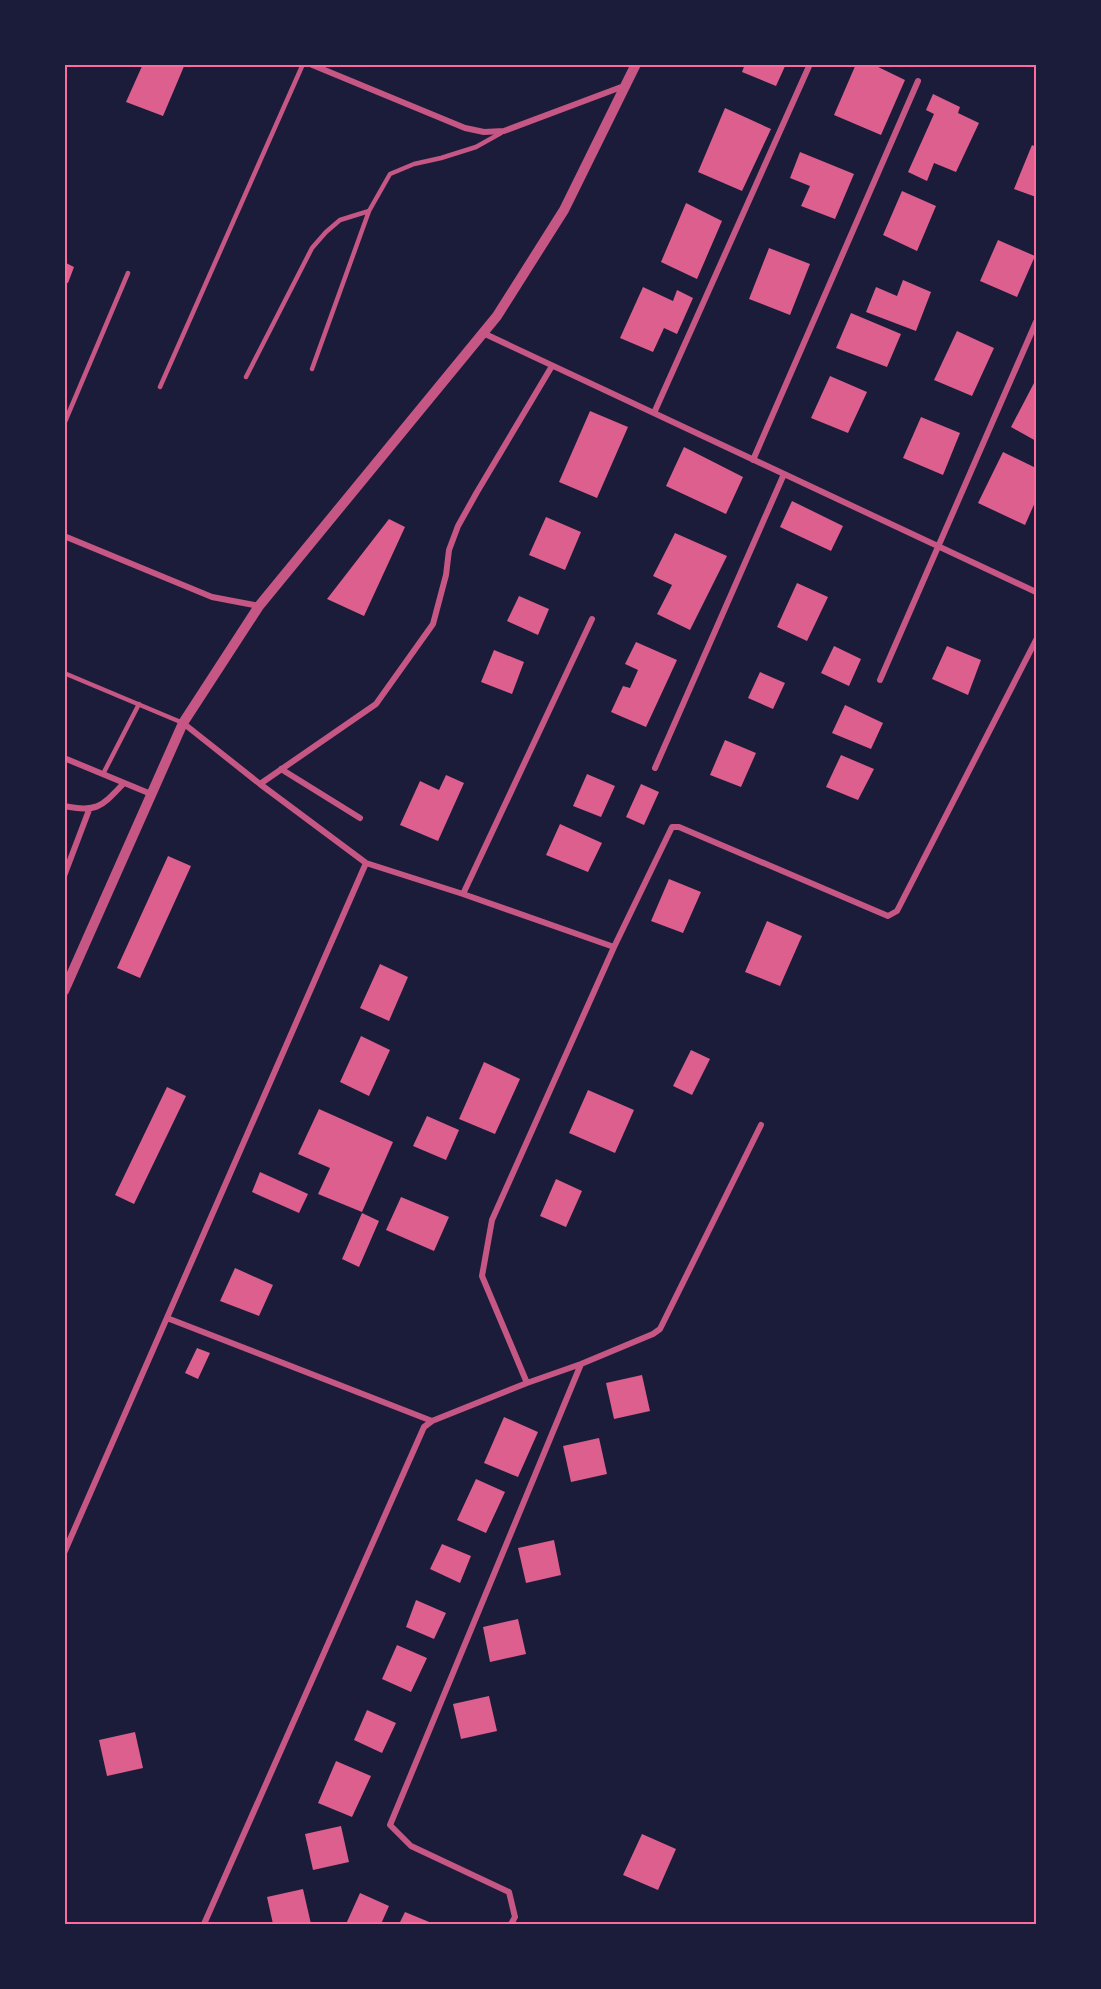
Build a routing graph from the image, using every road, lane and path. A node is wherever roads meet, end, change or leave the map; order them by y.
1 (303, 64) edge
2 (310, 64) edge
3 (636, 64) edge
4 (810, 64) edge
5 (918, 81) dead end
6 (627, 85) junction
7 (504, 131) junction
8 (369, 211) junction
9 (128, 273) dead end
10 (1036, 322) edge
11 (483, 333) junction
12 (552, 366) junction
13 (312, 369) dead end
14 (246, 377) dead end
15 (160, 387) dead end
16 (654, 413) junction
17 (64, 424) edge
18 (753, 460) junction
19 (784, 474) junction
20 (64, 536) edge
21 (938, 546) junction
22 (1036, 592) edge
23 (259, 606) junction
24 (592, 619) dead end
25 (1036, 640) edge
26 (64, 673) edge
27 (879, 680) dead end
28 (139, 704) junction
29 (183, 723) junction
30 (64, 758) edge
31 (655, 768) dead end
32 (281, 769) junction
33 (103, 774) junction
34 (124, 783) junction
35 (260, 784) junction
36 (151, 794) junction
37 (64, 806) edge
38 (89, 810) junction
39 (360, 818) dead end
40 (366, 863) junction
41 (64, 876) edge
42 (463, 894) junction
43 (614, 947) junction
44 (64, 991) edge
45 (761, 1125) dead end
46 (167, 1318) junction
47 (581, 1364) junction
48 (527, 1383) junction
49 (432, 1421) junction
50 (64, 1553) edge
51 (204, 1924) edge
52 (511, 1924) edge

1 - 15 lane
2 - 7 street
3 - 6 street
4 - 16 street
5 - 18 street
6 - 7 street
6 - 11 street
7 - 8 lane
8 - 13 lane
8 - 14 lane
9 - 17 lane
10 - 21 street
11 - 12 street
11 - 23 street
12 - 16 street
12 - 32 street
16 - 18 street
18 - 19 street
19 - 21 street
19 - 31 street
20 - 23 street
21 - 22 street
21 - 27 street
23 - 29 street
24 - 42 street
25 - 43 street
26 - 28 lane
28 - 29 lane
28 - 33 lane
29 - 35 street
29 - 36 street
30 - 33 street
32 - 35 street
32 - 39 street
33 - 34 street
34 - 36 street
34 - 38 street
35 - 40 street
36 - 44 street
37 - 38 street
38 - 41 street
40 - 42 street
40 - 46 street
42 - 43 street
43 - 48 street
45 - 47 street
46 - 49 street
46 - 50 street
47 - 48 street
47 - 52 street
48 - 49 street
49 - 51 street

